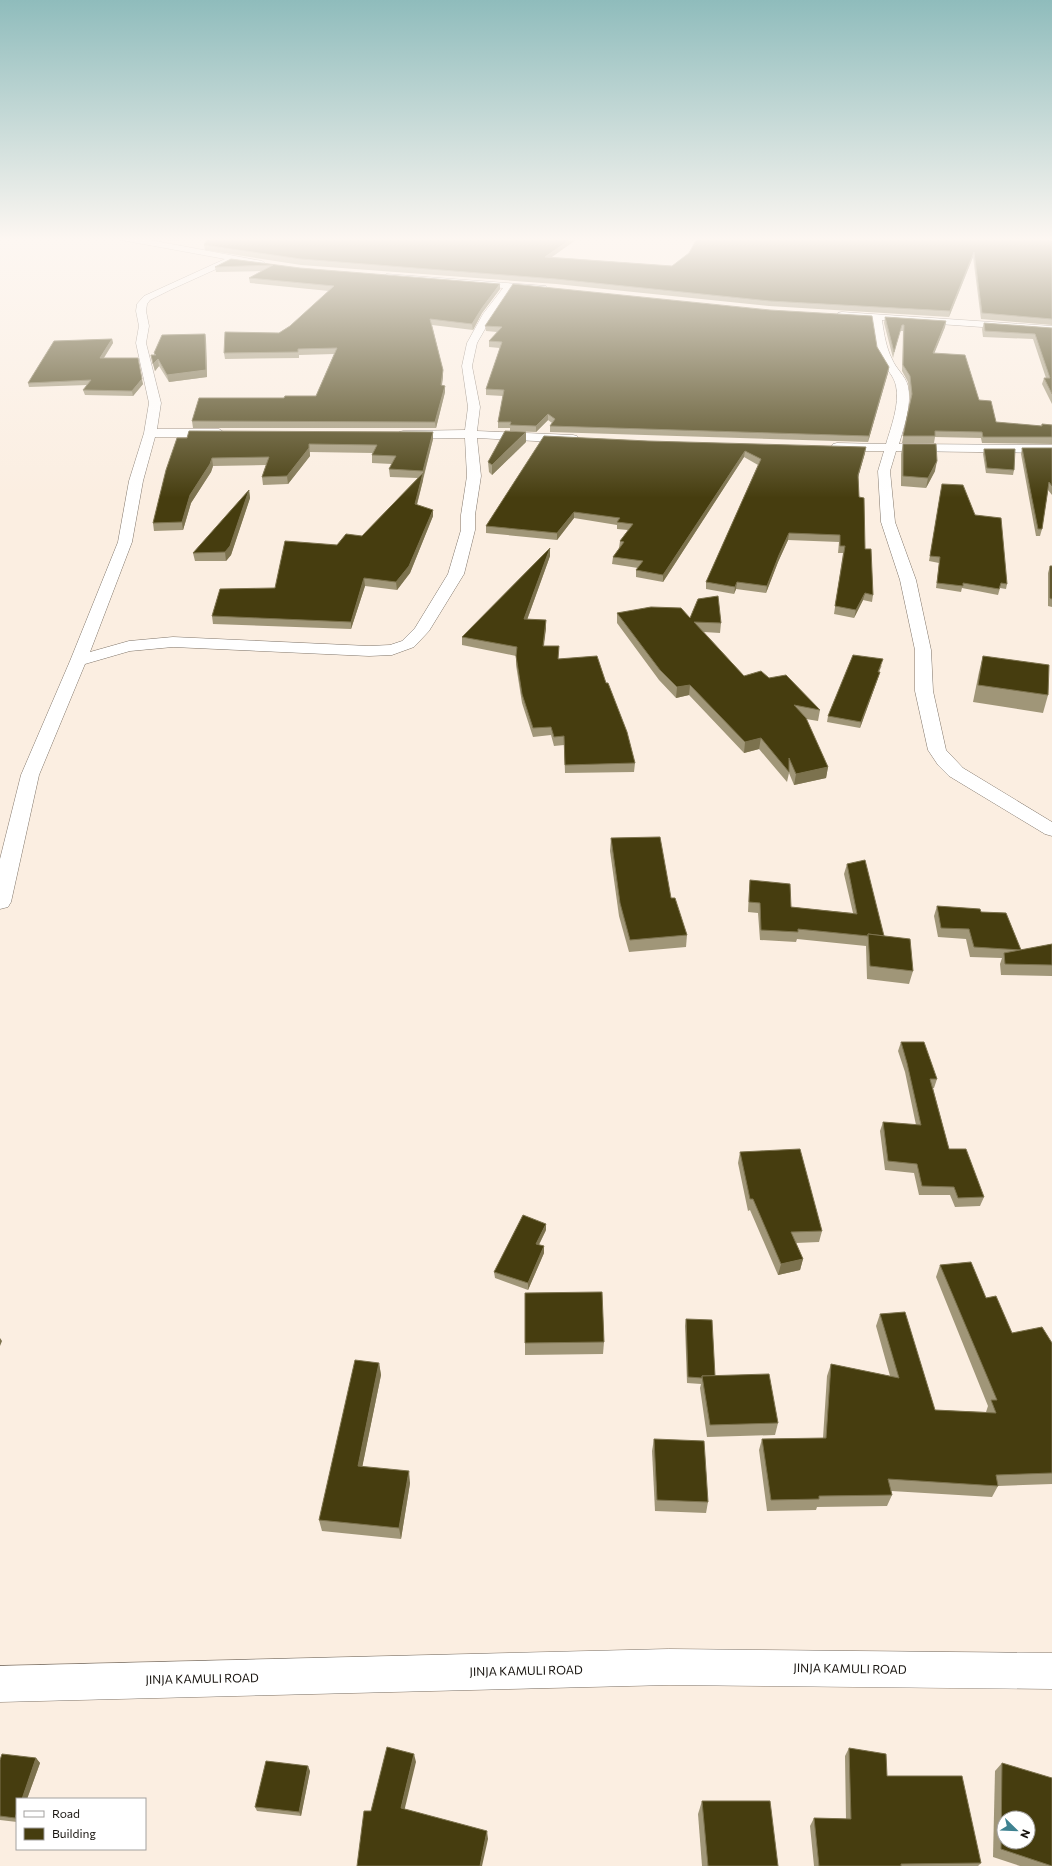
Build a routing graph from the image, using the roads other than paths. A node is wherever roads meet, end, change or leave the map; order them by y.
1 (144, 324) edge
2 (482, 324) edge
3 (878, 324) edge
4 (996, 324) edge
5 (1052, 329) edge
6 (150, 433) junction
7 (231, 433) edge
8 (471, 434) junction
9 (392, 435) edge
10 (586, 439) edge
11 (828, 447) edge
12 (891, 448) junction
13 (1052, 449) edge
14 (78, 661) junction
15 (1052, 830) edge
16 (0, 902) edge
17 (1052, 1671) edge
18 (0, 1684) edge

1 - 6 street
2 - 8 street
3 - 12 street
4 - 5 street
6 - 7 street
6 - 14 street
8 - 9 street
8 - 10 street
8 - 14 street
11 - 12 street
12 - 13 street
12 - 15 street
14 - 16 street
17 - 18 street, JINJA KAMULI ROAD

